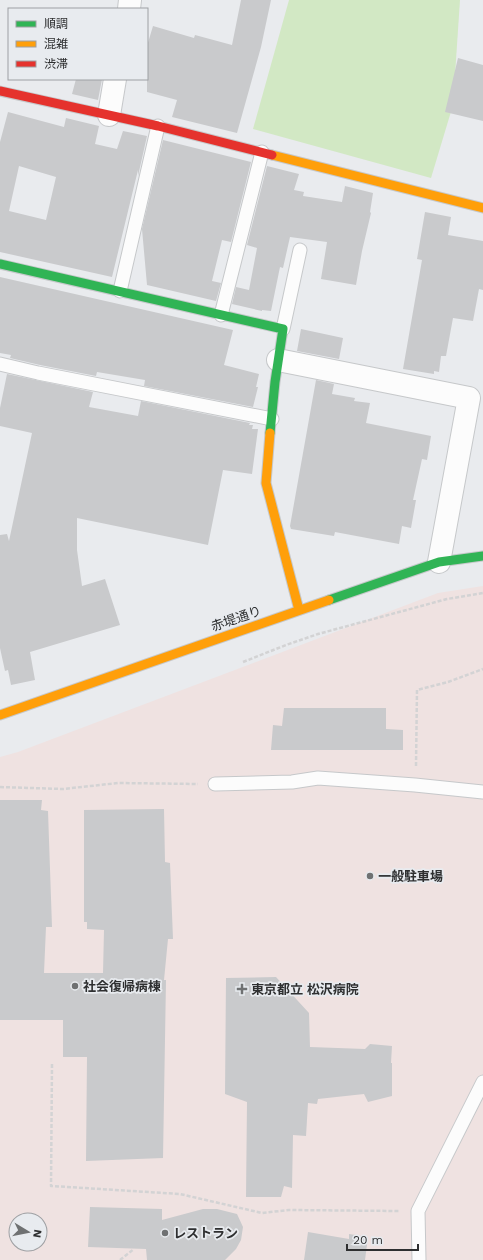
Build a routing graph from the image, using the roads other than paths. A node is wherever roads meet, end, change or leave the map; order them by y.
1 (115, 80) edge
2 (0, 90) edge
3 (109, 115) junction
4 (158, 126) junction
5 (262, 152) junction
6 (483, 208) edge
7 (300, 250) dead end
8 (0, 264) edge
9 (120, 292) junction
10 (221, 315) junction
11 (283, 329) junction
12 (278, 360) junction
13 (0, 364) edge
14 (272, 419) junction
15 (483, 556) edge
16 (439, 562) junction
17 (298, 610) junction
18 (1, 712) edge
19 (214, 784) road end
20 (483, 792) edge
21 (483, 1082) edge
22 (419, 1260) edge

1 - 3 street
2 - 3 street
3 - 4 street
4 - 5 street
4 - 9 lane
5 - 6 street
5 - 10 lane
7 - 11 lane
8 - 9 street
9 - 10 street
10 - 11 street
11 - 12 street
12 - 14 street
12 - 16 street
13 - 14 lane
14 - 17 street
15 - 16 street, 赤堤通り
16 - 17 street, 赤堤通り
17 - 18 street, 赤堤通り
19 - 20 lane
21 - 22 lane

